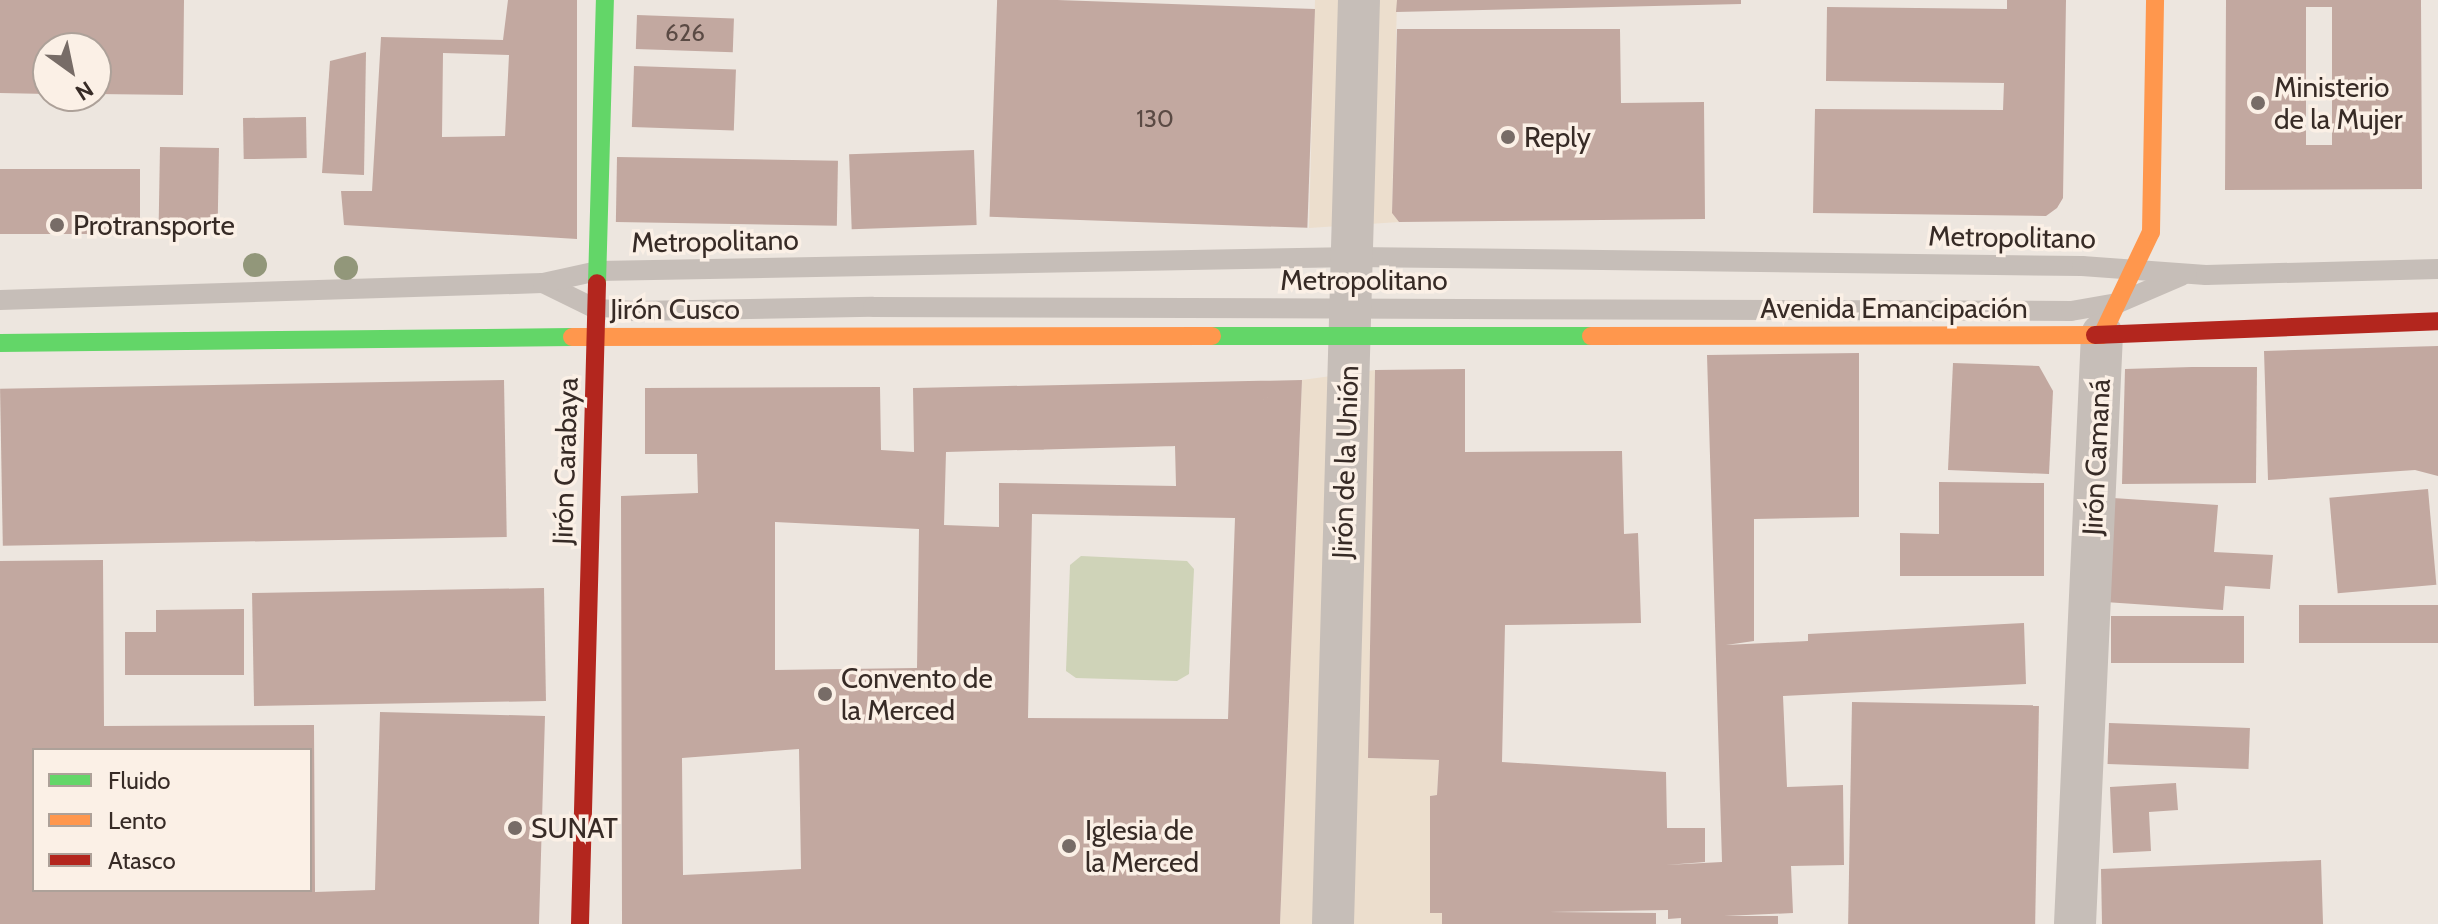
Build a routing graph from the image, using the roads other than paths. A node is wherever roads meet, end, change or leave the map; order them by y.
1 (605, 0) edge
2 (1359, 0) edge
3 (2155, 0) edge
4 (1355, 257) junction
5 (2135, 269) junction
6 (2438, 269) edge
7 (598, 271) junction
8 (2184, 274) junction
9 (543, 283) junction
10 (0, 300) edge
11 (596, 309) junction
12 (2110, 319) junction
13 (1350, 321) junction
14 (2438, 321) edge
15 (596, 337) junction
16 (0, 343) edge
17 (580, 924) edge
18 (1333, 924) edge
19 (2075, 924) edge

1 - 7 street, Jirón Carabaya
2 - 4 street, Jirón de la Unión
3 - 5 street, Jirón Camaná
4 - 5 lane, Metropolitano
4 - 7 lane, Metropolitano
4 - 13 street, Jirón de la Unión
5 - 8 lane, Metropolitano
5 - 12 street, Jirón Camaná
6 - 8 lane, Metropolitano
7 - 9 lane, Metropolitano
7 - 11 street, Jirón Carabaya
8 - 12 lane, Metropolitano
9 - 10 lane, Metropolitano
9 - 11 lane, Metropolitano
11 - 13 lane, Metropolitano
11 - 15 street, Jirón Carabaya
12 - 13 street, Avenida Emancipación
12 - 13 lane, Metropolitano
12 - 14 street, Avenida Emancipación
12 - 19 street, Jirón Camaná
13 - 15 street, Jirón Cusco
13 - 18 street, Jirón de la Unión
15 - 16 street, Jirón Cusco
15 - 17 street, Jirón Carabaya

